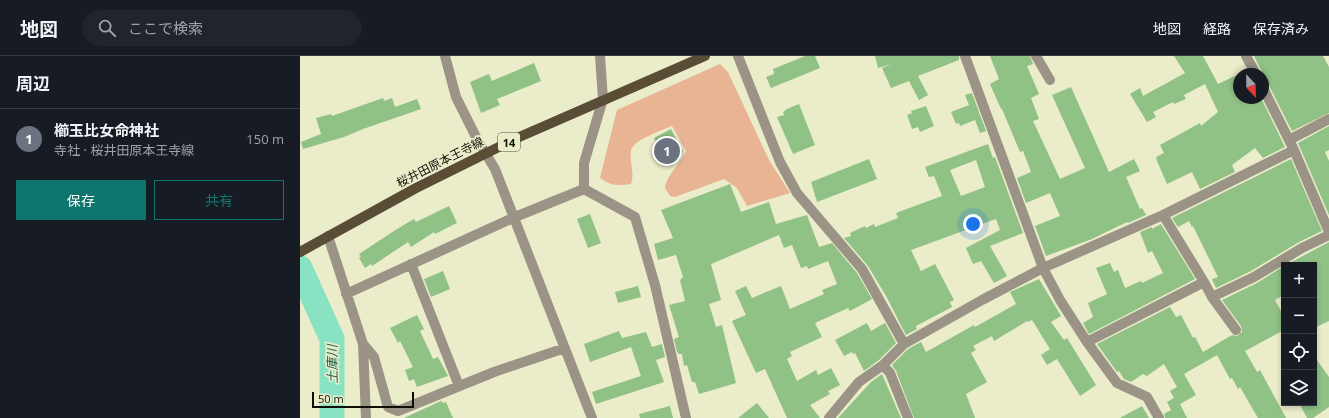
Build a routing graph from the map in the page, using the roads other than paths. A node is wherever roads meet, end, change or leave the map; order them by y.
1 (445, 56) edge
2 (600, 56) edge
3 (706, 56) edge
4 (738, 56) edge
5 (965, 56) edge
6 (1036, 56) edge
7 (1246, 56) edge
8 (1253, 68) edge
9 (1050, 80) dead end
10 (603, 99) junction
11 (1269, 100) edge
12 (1329, 119) edge
13 (1290, 140) junction
14 (1294, 150) junction
15 (486, 153) junction
16 (584, 189) junction
17 (1163, 215) junction
18 (514, 217) junction
19 (1329, 232) edge
20 (1329, 235) edge
21 (324, 239) junction
22 (300, 252) edge
23 (411, 264) junction
24 (1043, 268) junction
25 (1204, 282) junction
26 (346, 294) junction
27 (1212, 296) junction
28 (1236, 330) dead end
29 (1087, 342) junction
30 (363, 344) junction
31 (904, 344) junction
32 (565, 348) junction
33 (883, 365) junction
34 (459, 386) junction
35 (366, 418) edge
36 (592, 418) edge
37 (686, 418) edge
38 (829, 418) edge
39 (908, 418) edge
40 (1159, 418) edge

1 - 15 street
2 - 10 street
3 - 10 main road, 桜井田原本王寺線 / 14
4 - 31 street
5 - 24 street
6 - 9 street
7 - 8 street
10 - 15 main road, 桜井田原本王寺線 / 14
10 - 16 street
11 - 13 street
12 - 13 street
13 - 14 street
14 - 17 street
14 - 19 street
15 - 18 street
15 - 21 main road, 桜井田原本王寺線 / 14
16 - 18 street
16 - 37 street
17 - 24 street
17 - 25 street
18 - 23 street
18 - 32 street
20 - 27 street
21 - 22 main road, 桜井田原本王寺線 / 14
21 - 26 street
23 - 26 street
23 - 34 street
24 - 29 street
24 - 31 street
25 - 27 street
25 - 29 street
26 - 30 street
27 - 28 street
29 - 40 street
30 - 34 street
30 - 35 street
31 - 33 street
32 - 34 street
32 - 36 street
33 - 38 street
33 - 39 street

